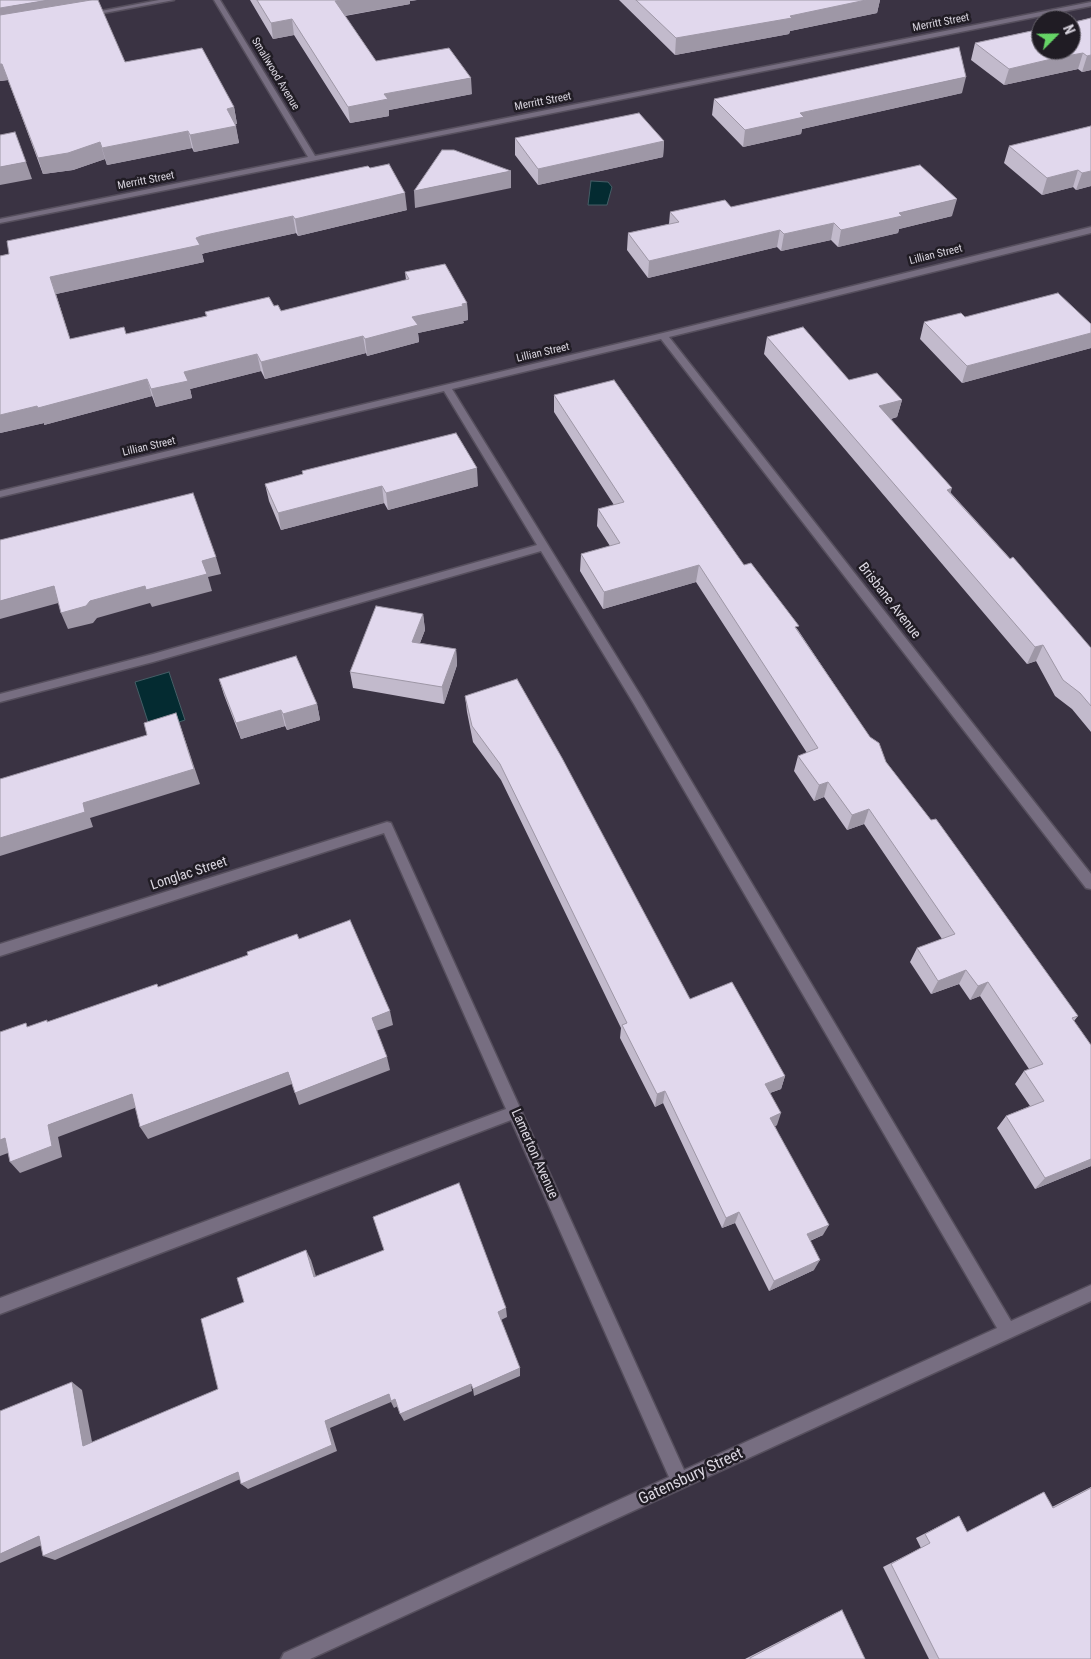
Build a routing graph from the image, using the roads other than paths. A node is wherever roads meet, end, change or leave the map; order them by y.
1 (171, 0) edge
2 (218, 0) edge
3 (1091, 4) edge
4 (76, 16) edge
5 (313, 159) junction
6 (0, 221) edge
7 (1091, 230) edge
8 (663, 336) junction
9 (446, 387) junction
10 (0, 494) edge
11 (544, 547) junction
12 (0, 698) edge
13 (387, 827) joint
14 (1091, 884) edge
15 (0, 950) edge
16 (515, 1112) junction
17 (1091, 1293) edge
18 (0, 1306) edge
19 (1008, 1332) junction
20 (680, 1482) junction
21 (290, 1659) edge

1 - 4 street
2 - 5 street, Smallwood Avenue
3 - 5 street, Merritt Street
5 - 6 street, Merritt Street
7 - 8 street, Lillian Street
8 - 9 street, Lillian Street
8 - 14 street, Brisbane Avenue
9 - 10 street, Lillian Street
9 - 11 street
11 - 12 street
11 - 19 street
13 - 15 street, Longlac Street
13 - 16 street, Lamerton Avenue
16 - 18 street
16 - 20 street, Lamerton Avenue
17 - 19 street, Gatensbury Street
19 - 20 street, Gatensbury Street
20 - 21 street, Gatensbury Street

